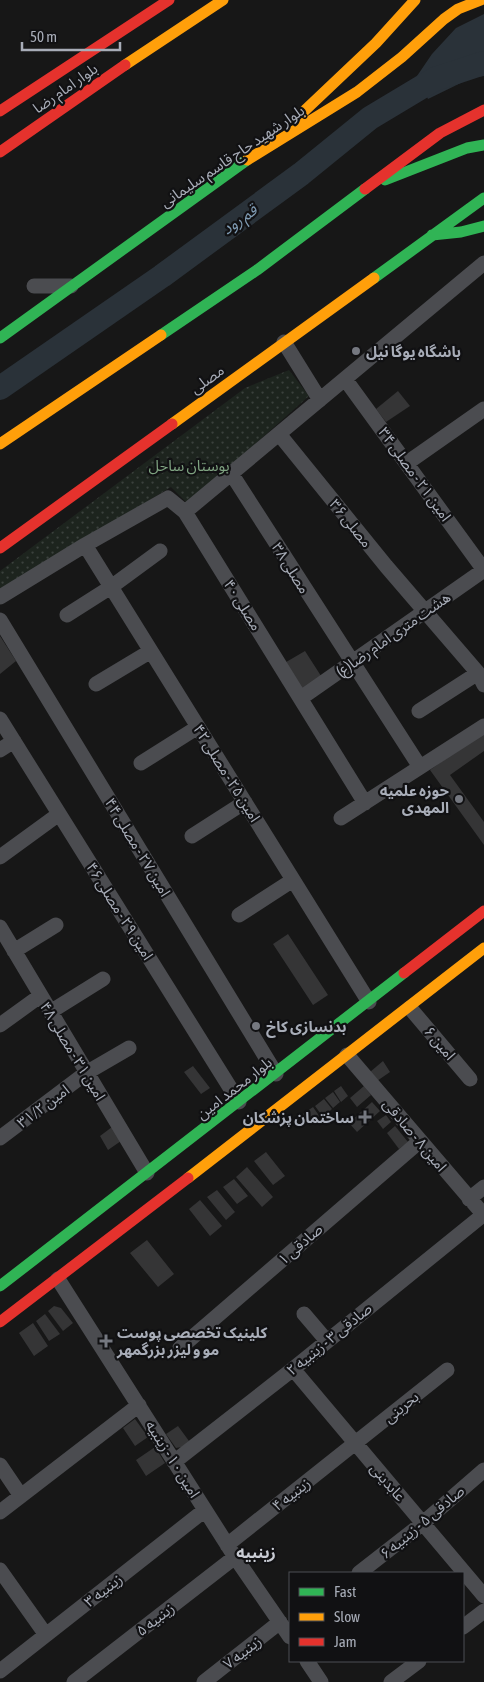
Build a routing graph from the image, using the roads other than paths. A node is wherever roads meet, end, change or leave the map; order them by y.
1 (169, 0) edge
2 (223, 0) edge
3 (416, 0) edge
4 (482, 0) edge
5 (484, 110) edge
6 (0, 111) edge
7 (484, 145) edge
8 (0, 152) edge
9 (260, 152) junction
10 (369, 186) junction
11 (484, 198) edge
12 (484, 226) edge
13 (432, 236) junction
14 (484, 263) edge
15 (34, 286) dead end
16 (73, 286) junction
17 (0, 338) edge
18 (284, 342) junction
19 (344, 379) junction
20 (320, 400) junction
21 (484, 409) edge
22 (279, 434) junction
23 (0, 444) edge
24 (407, 463) junction
25 (231, 473) junction
26 (185, 512) junction
27 (85, 545) junction
28 (0, 548) edge
29 (160, 551) dead end
30 (484, 570) edge
31 (111, 587) junction
32 (0, 597) edge
33 (424, 612) junction
34 (67, 615) dead end
35 (0, 620) edge
36 (151, 651) junction
37 (352, 663) junction
38 (481, 679) edge
39 (96, 684) dead end
40 (301, 698) junction
41 (419, 711) dead end
42 (0, 719) edge
43 (484, 726) edge
44 (198, 727) junction
45 (14, 741) junction
46 (0, 750) edge
47 (141, 763) dead end
48 (420, 767) junction
49 (245, 802) junction
50 (365, 803) junction
51 (60, 814) junction
52 (341, 818) dead end
53 (192, 836) dead end
54 (0, 857) edge
55 (293, 880) junction
56 (484, 911) edge
57 (239, 915) dead end
58 (56, 925) dead end
59 (0, 927) edge
60 (484, 948) edge
61 (14, 952) junction
62 (103, 979) dead end
63 (40, 996) junction
64 (369, 1002) junction
65 (410, 1008) junction
66 (50, 1012) junction
67 (0, 1025) edge
68 (338, 1044) junction
69 (129, 1048) dead end
70 (86, 1073) junction
71 (276, 1074) junction
72 (470, 1079) dead end
73 (239, 1102) junction
74 (0, 1138) edge
75 (420, 1141) junction
76 (147, 1173) junction
77 (484, 1187) edge
78 (469, 1199) junction
79 (484, 1215) edge
80 (58, 1279) junction
81 (0, 1286) edge
82 (304, 1314) dead end
83 (0, 1322) edge
84 (327, 1341) junction
85 (180, 1348) dead end
86 (293, 1368) junction
87 (447, 1370) dead end
88 (139, 1405) junction
89 (355, 1444) junction
90 (174, 1462) junction
91 (0, 1465) edge
92 (484, 1470) edge
93 (21, 1496) junction
94 (205, 1510) junction
95 (0, 1512) edge
96 (423, 1523) junction
97 (231, 1551) junction
98 (0, 1570) edge
99 (360, 1572) edge
100 (464, 1572) edge
101 (464, 1572) edge
102 (484, 1596) edge
103 (484, 1611) edge
104 (464, 1626) edge
105 (287, 1629) edge
106 (46, 1634) junction
107 (308, 1662) edge
108 (418, 1662) edge
109 (0, 1670) edge
110 (74, 1682) edge
111 (204, 1682) edge
112 (322, 1682) edge
113 (391, 1682) edge

1 - 6 main road, بلوار امام رضا
2 - 8 main road, بلوار امام رضا
3 - 9 main road
4 - 9 main road, بلوار شهید حاج قاسم سلیمانی
5 - 10 main road
7 - 10 main road
9 - 16 main road, بلوار شهید حاج قاسم سلیمانی
10 - 23 main road
11 - 13 main road, مصلی
12 - 13 main road
13 - 18 main road, مصلی
14 - 19 street
15 - 16 street
16 - 17 main road, بلوار شهید حاج قاسم سلیمانی
18 - 20 street
18 - 28 main road, مصلی
19 - 20 street
19 - 24 street, امین ۲۱ - مصلی ۳۴
20 - 22 street
21 - 24 street
22 - 25 street
22 - 33 street, مصلی ۳۶
24 - 30 street, امین ۲۱ - مصلی ۳۴
25 - 26 street
25 - 37 street, مصلی ۳۸
26 - 27 street
26 - 40 street, مصلی ۴۰
27 - 31 street, امین ۲۵ - مصلی ۴۲
27 - 32 street
29 - 31 street
30 - 33 street, هشت متری امام رضا(ع)
31 - 34 street
31 - 36 street, امین ۲۵ - مصلی ۴۲
33 - 37 street, هشت متری امام رضا(ع)
33 - 38 street, مصلی ۳۶
35 - 71 street, امین ۲۷ - مصلی ۴۴
36 - 39 street
36 - 44 street, امین ۲۵ - مصلی ۴۲
37 - 40 street, هشت متری امام رضا(ع)
37 - 48 street, مصلی ۳۸
38 - 41 street
40 - 50 street, مصلی ۴۰
42 - 45 street, امین ۲۹ - مصلی ۴۶
43 - 48 street
44 - 47 street
44 - 49 street, امین ۲۵ - مصلی ۴۲
45 - 46 street
45 - 51 street, امین ۲۹ - مصلی ۴۶
48 - 50 street
49 - 53 street
49 - 55 street, امین ۲۵ - مصلی ۴۲
50 - 52 street
51 - 54 street
51 - 73 street, امین ۲۹ - مصلی ۴۶
55 - 57 street
55 - 64 street, امین ۲۵ - مصلی ۴۲
56 - 64 main road, بلوار محمد امین
58 - 61 street
59 - 61 street, امین ۳۱ - مصلی ۴۸
60 - 65 main road, بلوار محمد امین
61 - 63 street, امین ۳۱ - مصلی ۴۸
62 - 66 street
63 - 66 street, امین ۳۱ - مصلی ۴۸
63 - 67 street
64 - 68 main road, بلوار محمد امین
65 - 68 main road, بلوار محمد امین
65 - 72 street, امین ۶
66 - 70 street, امین ۳۱ - مصلی ۴۸
68 - 71 main road, بلوار محمد امین
68 - 75 street, امین ۸ - صادقی
68 - 80 main road, بلوار محمد امین
69 - 70 street, امین ۳۱/۲
70 - 74 street, امین ۳۱/۲
70 - 76 street, امین ۳۱ - مصلی ۴۸
71 - 73 main road, بلوار محمد امین
73 - 76 main road, بلوار محمد امین
75 - 78 street, امین ۸ - صادقی
75 - 85 street, صادقی ۱
76 - 81 main road, بلوار محمد امین
77 - 78 street
78 - 79 street, امین ۸ - صادقی
79 - 84 street, صادقی ۳ - زینبیه ۲
80 - 83 main road, بلوار محمد امین
80 - 88 street, امین ۱۰ - زینبیه
82 - 84 street
84 - 86 street, صادقی ۳ - زینبیه ۲
86 - 89 street, عابدینی
86 - 90 street, صادقی ۳ - زینبیه ۲
87 - 89 street, بحرینی
88 - 90 street, امین ۱۰ - زینبیه
88 - 93 street
89 - 96 street, عابدینی
89 - 97 street, زینبیه ۴
90 - 94 street, امین ۱۰ - زینبیه
91 - 93 street
92 - 96 street, صادقی ۵ - زینبیه ۶
93 - 95 street
94 - 97 street, امین ۱۰ - زینبیه
94 - 106 street, زینبیه ۳
96 - 99 street, صادقی ۵ - زینبیه ۶
96 - 101 street, عابدینی
97 - 105 street, امین ۱۰ - زینبیه
97 - 110 street, زینبیه ۵
98 - 106 street
100 - 102 street, عابدینی
103 - 104 street
105 - 111 street, زینبیه ۷
106 - 109 street, زینبیه ۳
107 - 112 street
108 - 113 street

